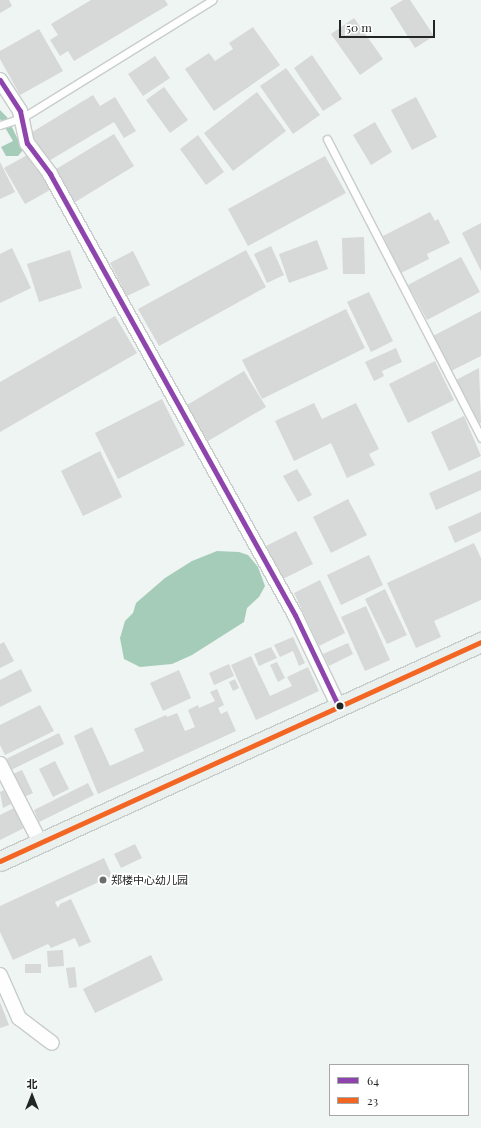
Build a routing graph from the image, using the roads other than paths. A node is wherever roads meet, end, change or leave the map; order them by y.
1 (212, 0) edge
2 (0, 80) edge
3 (22, 118) junction
4 (0, 125) edge
5 (327, 139) dead end
6 (481, 438) edge
7 (481, 642) edge
8 (338, 705) junction
9 (0, 764) edge
10 (40, 842) junction
11 (0, 861) edge
12 (0, 975) edge
13 (52, 1043) dead end

1 - 3 lane
2 - 3 street
3 - 4 lane
3 - 8 street
5 - 6 lane
7 - 8 main road
8 - 10 main road
9 - 10 street
10 - 11 main road
12 - 13 street

